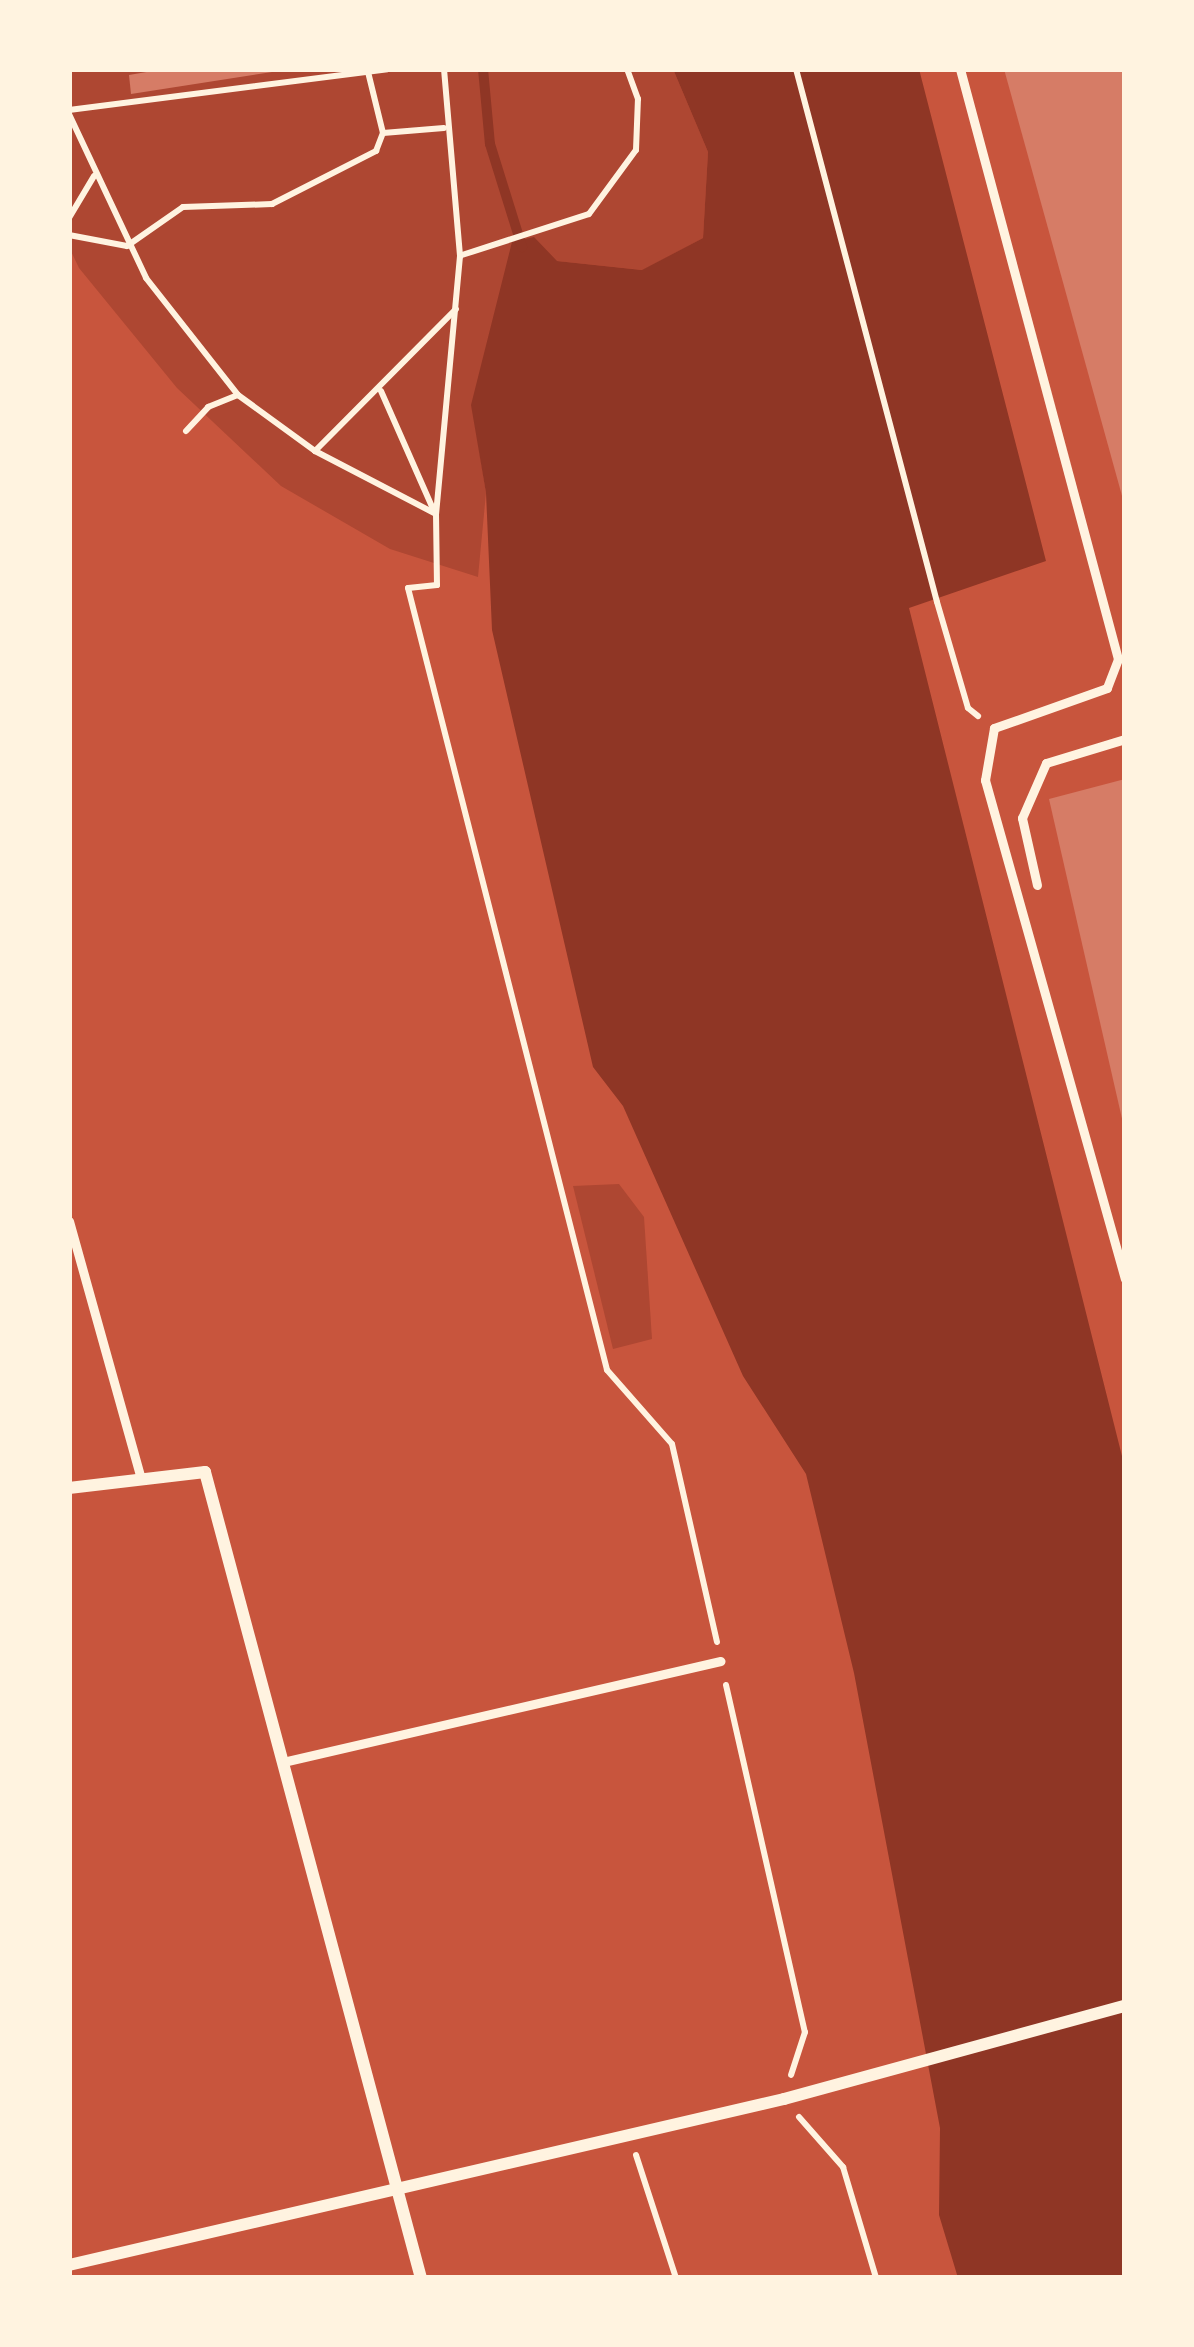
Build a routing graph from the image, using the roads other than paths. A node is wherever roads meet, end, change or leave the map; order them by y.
1 (960, 69) edge
2 (1125, 739) edge
3 (1037, 884) dead end
4 (69, 1221) edge
5 (1125, 1279) edge
6 (141, 1479) junction
7 (69, 1488) edge
8 (721, 1661) road end
9 (283, 1762) junction
10 (1125, 2006) edge
11 (400, 2188) junction
12 (69, 2265) edge
13 (421, 2278) edge

1 - 5 lane
2 - 3 lane
4 - 6 lane
6 - 7 street
6 - 9 street
8 - 9 lane
9 - 11 street
10 - 11 street
11 - 12 street
11 - 13 street

